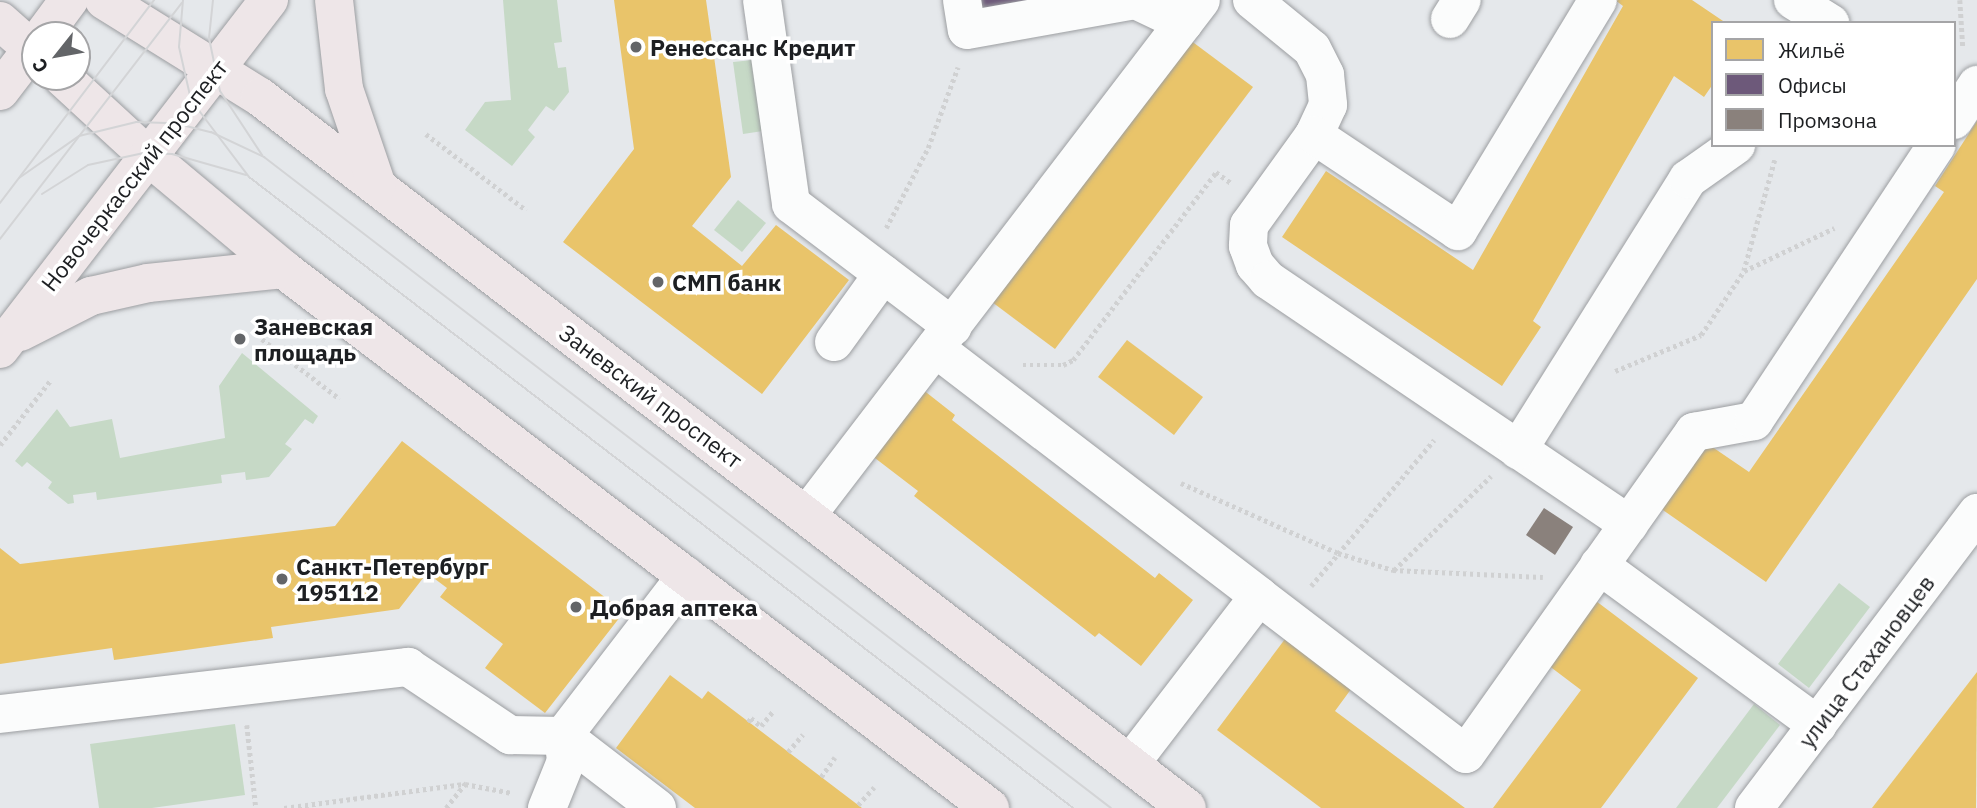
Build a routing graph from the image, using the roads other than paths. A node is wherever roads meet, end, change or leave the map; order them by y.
1 (69, 0) edge
2 (104, 0) edge
3 (269, 0) edge
4 (334, 0) edge
5 (762, 0) edge
6 (1136, 0) edge
7 (1252, 0) edge
8 (1598, 0) edge
9 (1192, 11) edge
10 (964, 15) edge
11 (0, 21) edge
12 (54, 21) edge
13 (21, 35) edge
14 (21, 64) edge
15 (215, 70) junction
16 (0, 90) edge
17 (77, 91) edge
18 (1314, 135) junction
19 (1734, 147) edge
20 (1936, 147) edge
21 (148, 156) junction
22 (378, 188) junction
23 (284, 269) junction
24 (875, 269) junction
25 (834, 342) dead end
26 (3, 346) edge
27 (948, 347) junction
28 (1518, 450) junction
29 (1977, 513) edge
30 (807, 516) junction
31 (1629, 524) junction
32 (1965, 552) edge
33 (1600, 565) junction
34 (686, 576) junction
35 (1272, 606) junction
36 (0, 714) edge
37 (1818, 725) junction
38 (563, 736) junction
39 (1130, 764) junction
40 (534, 796) edge
41 (657, 808) edge
42 (990, 808) edge
43 (1187, 808) edge
44 (1754, 808) edge

1 - 12 main road
2 - 15 main road, Заневский проспект
3 - 15 main road, Новочеркасский проспект
4 - 22 main road
5 - 24 street
6 - 9 street
6 - 10 street
7 - 18 street
8 - 18 street
9 - 27 street
11 - 13 main road
14 - 16 main road
15 - 21 main road, Новочеркасский проспект
15 - 22 main road, Заневский проспект
17 - 21 main road
18 - 28 street
19 - 28 street
20 - 31 street
21 - 23 main road
21 - 26 main road, Новочеркасский проспект
22 - 30 main road, Заневский проспект
23 - 26 main road
23 - 34 main road
24 - 25 street
24 - 27 street
27 - 30 street
27 - 35 street
28 - 31 street
29 - 32 street, улица Стахановцев
30 - 39 main road, Заневский проспект
31 - 33 street
32 - 37 street, улица Стахановцев
33 - 35 street
33 - 37 street
34 - 38 street
34 - 42 main road
35 - 39 street
36 - 38 street
37 - 44 street, улица Стахановцев
38 - 40 street
38 - 41 street
39 - 43 main road, Заневский проспект

